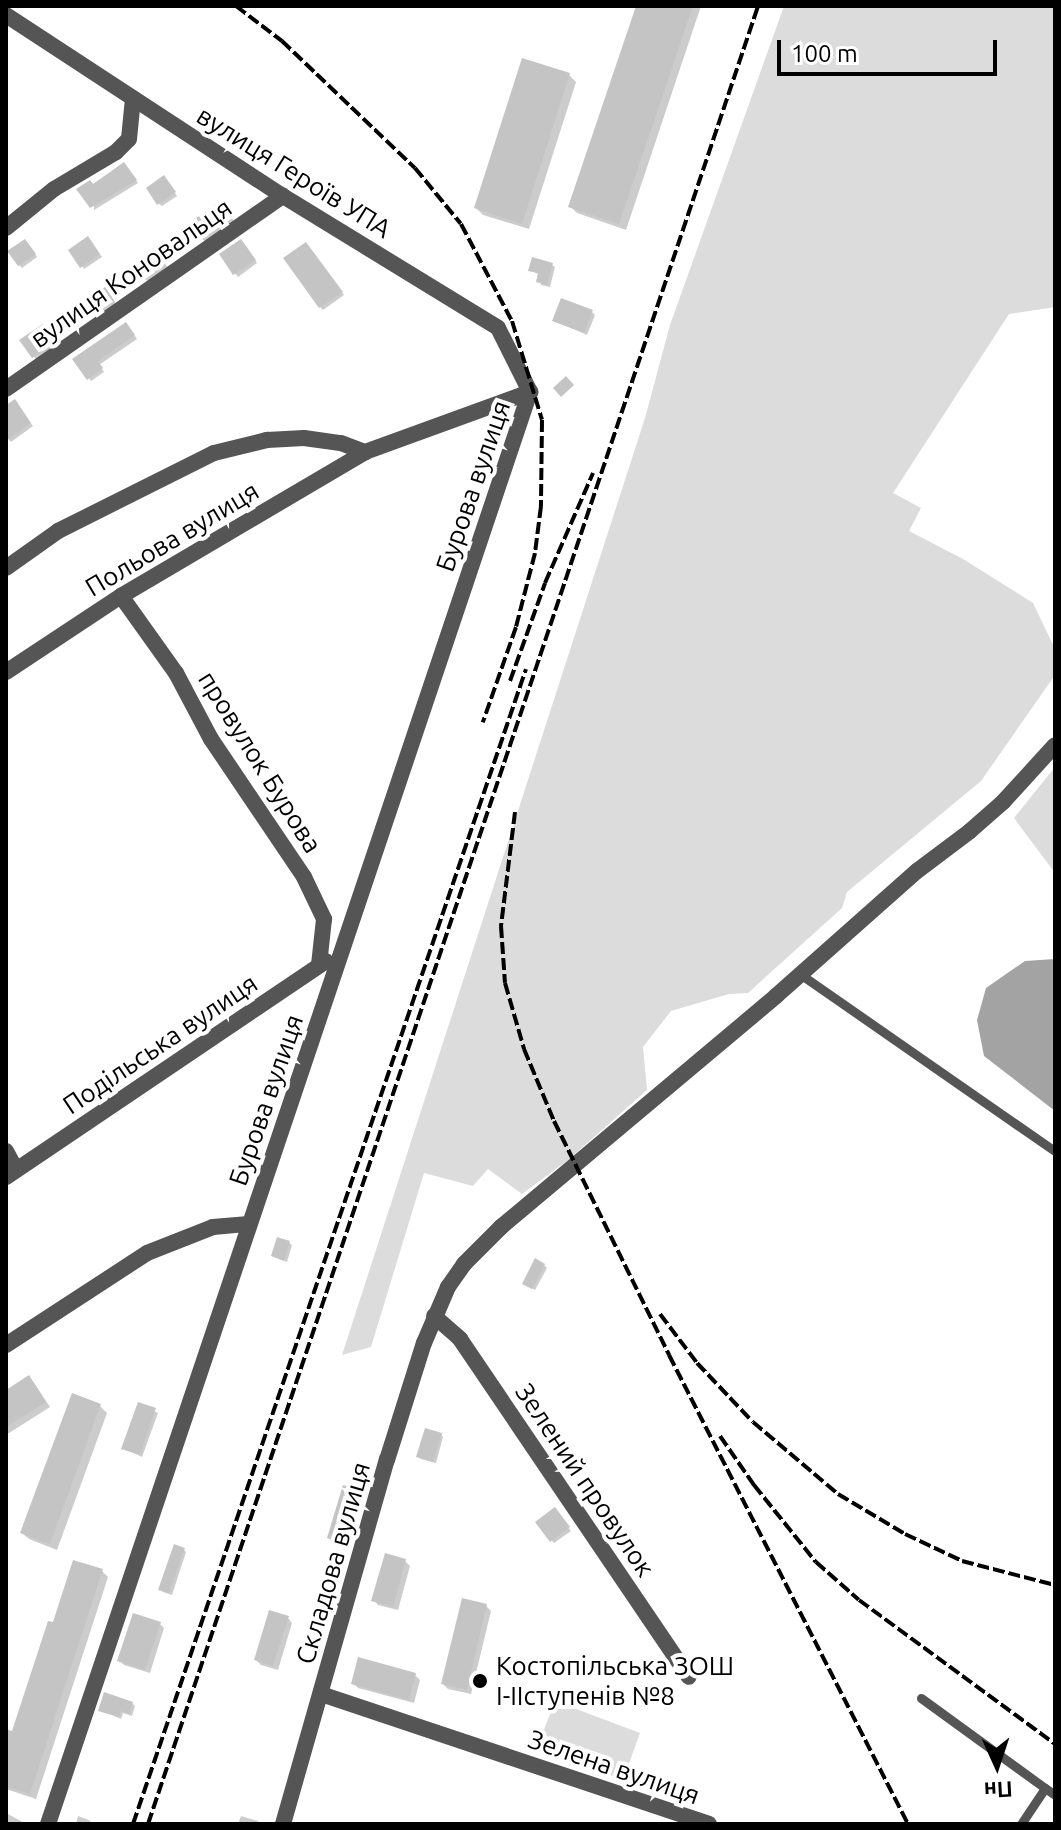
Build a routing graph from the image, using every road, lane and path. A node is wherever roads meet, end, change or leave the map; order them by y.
1 (6, 15) edge
2 (133, 98) junction
3 (283, 196) junction
4 (6, 228) edge
5 (6, 389) edge
6 (530, 392) junction
7 (365, 452) junction
8 (6, 568) edge
9 (121, 596) junction
10 (6, 672) edge
11 (1055, 745) edge
12 (341, 950) junction
13 (319, 965) junction
14 (800, 974) junction
15 (6, 1151) edge
16 (1055, 1151) edge
17 (11, 1174) edge
18 (249, 1224) junction
19 (434, 1316) junction
20 (6, 1345) edge
21 (689, 1677) dead end
22 (321, 1694) junction
23 (921, 1698) dead end
24 (1045, 1788) junction
25 (1055, 1795) edge
26 (48, 1824) edge
27 (283, 1824) edge
28 (709, 1824) edge
29 (1021, 1824) edge

1 - 2 street, вулиця Героїв УПА
2 - 3 street, вулиця Героїв УПА
2 - 4 street
3 - 5 street, вулиця Коновальця
3 - 6 street, вулиця Героїв УПА
6 - 7 street, Польова вулиця
6 - 12 street, Бурова вулиця
7 - 8 street
7 - 9 street, Польова вулиця
9 - 10 street, Польова вулиця
9 - 13 street, провулок Бурова
11 - 14 street, Складова вулиця
12 - 13 street, Подільська вулиця
12 - 18 street, Бурова вулиця
13 - 17 street, Подільська вулиця
14 - 16 lane
14 - 19 street, Складова вулиця
15 - 17 street
18 - 20 street
18 - 26 street, Бурова вулиця
19 - 21 street, Зелений провулок
19 - 22 street, Складова вулиця
22 - 27 street, Складова вулиця
22 - 28 street, Зелена вулиця
23 - 24 lane
24 - 25 lane
24 - 29 lane

